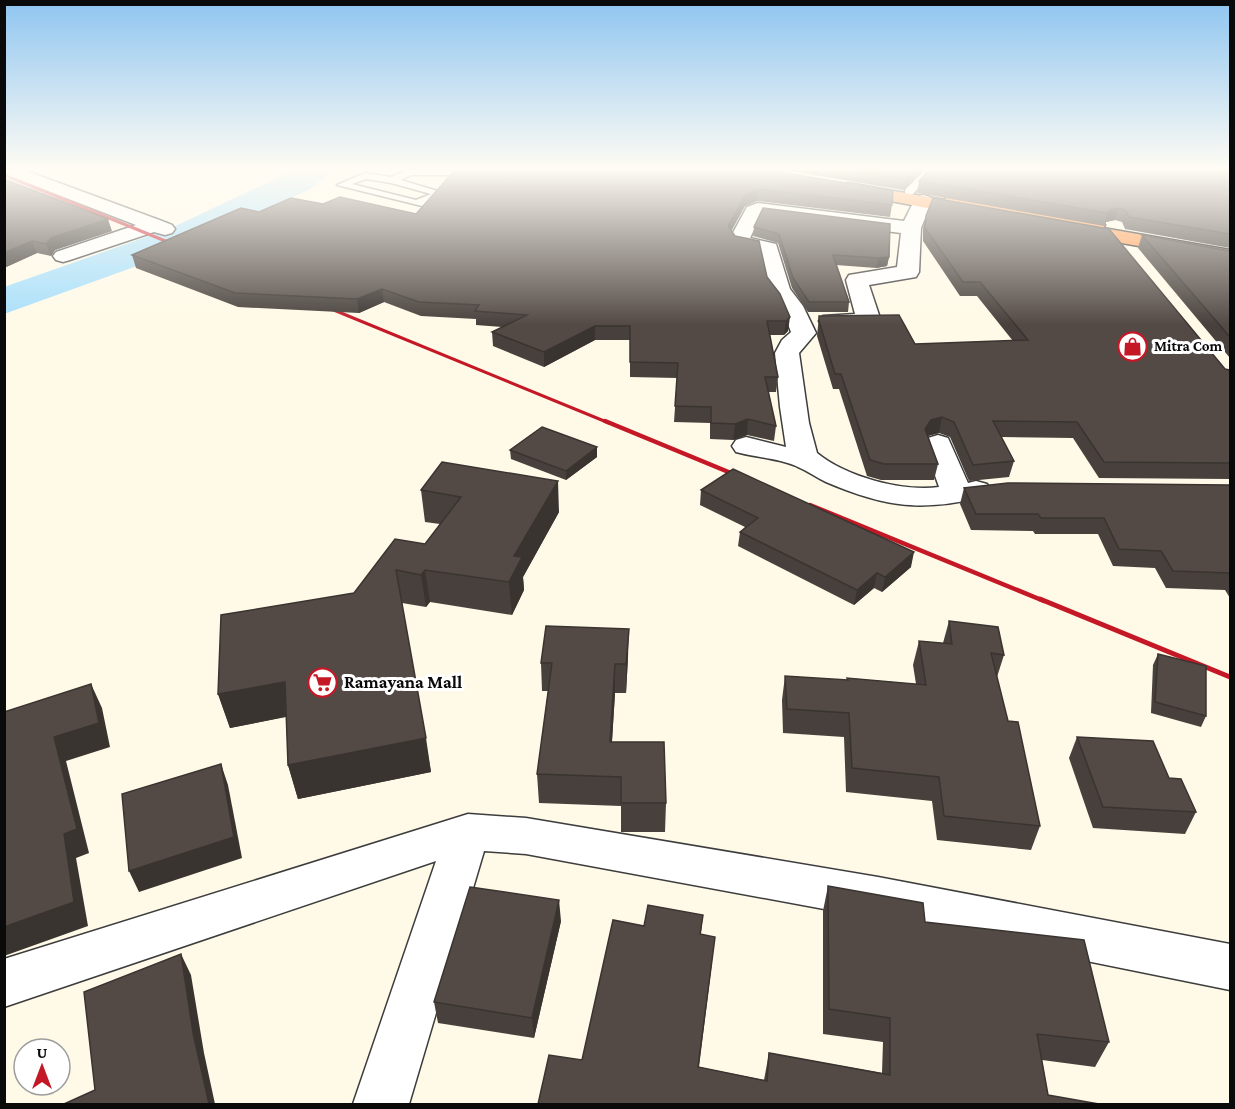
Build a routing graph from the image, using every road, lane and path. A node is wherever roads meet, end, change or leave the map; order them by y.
1 (146, 222) edge
2 (748, 222) edge
3 (863, 222) edge
4 (912, 222) edge
5 (1048, 222) edge
6 (1071, 222) edge
7 (911, 228) junction
8 (1230, 247) edge
9 (63, 255) dead end
10 (1230, 256) edge
11 (799, 321) junction
12 (938, 444) dead end
13 (746, 446) dead end
14 (807, 460) junction
15 (1003, 488) edge
16 (957, 494) junction
17 (468, 832) junction
18 (1230, 967) edge
19 (4, 983) edge
20 (381, 1104) edge

1 - 9 street
2 - 11 street
3 - 7 street
4 - 7 street
5 - 10 highway
6 - 8 highway
7 - 11 street
11 - 14 street
12 - 16 street
13 - 14 street
14 - 16 street
15 - 16 street
17 - 18 street
17 - 19 street
17 - 20 street

